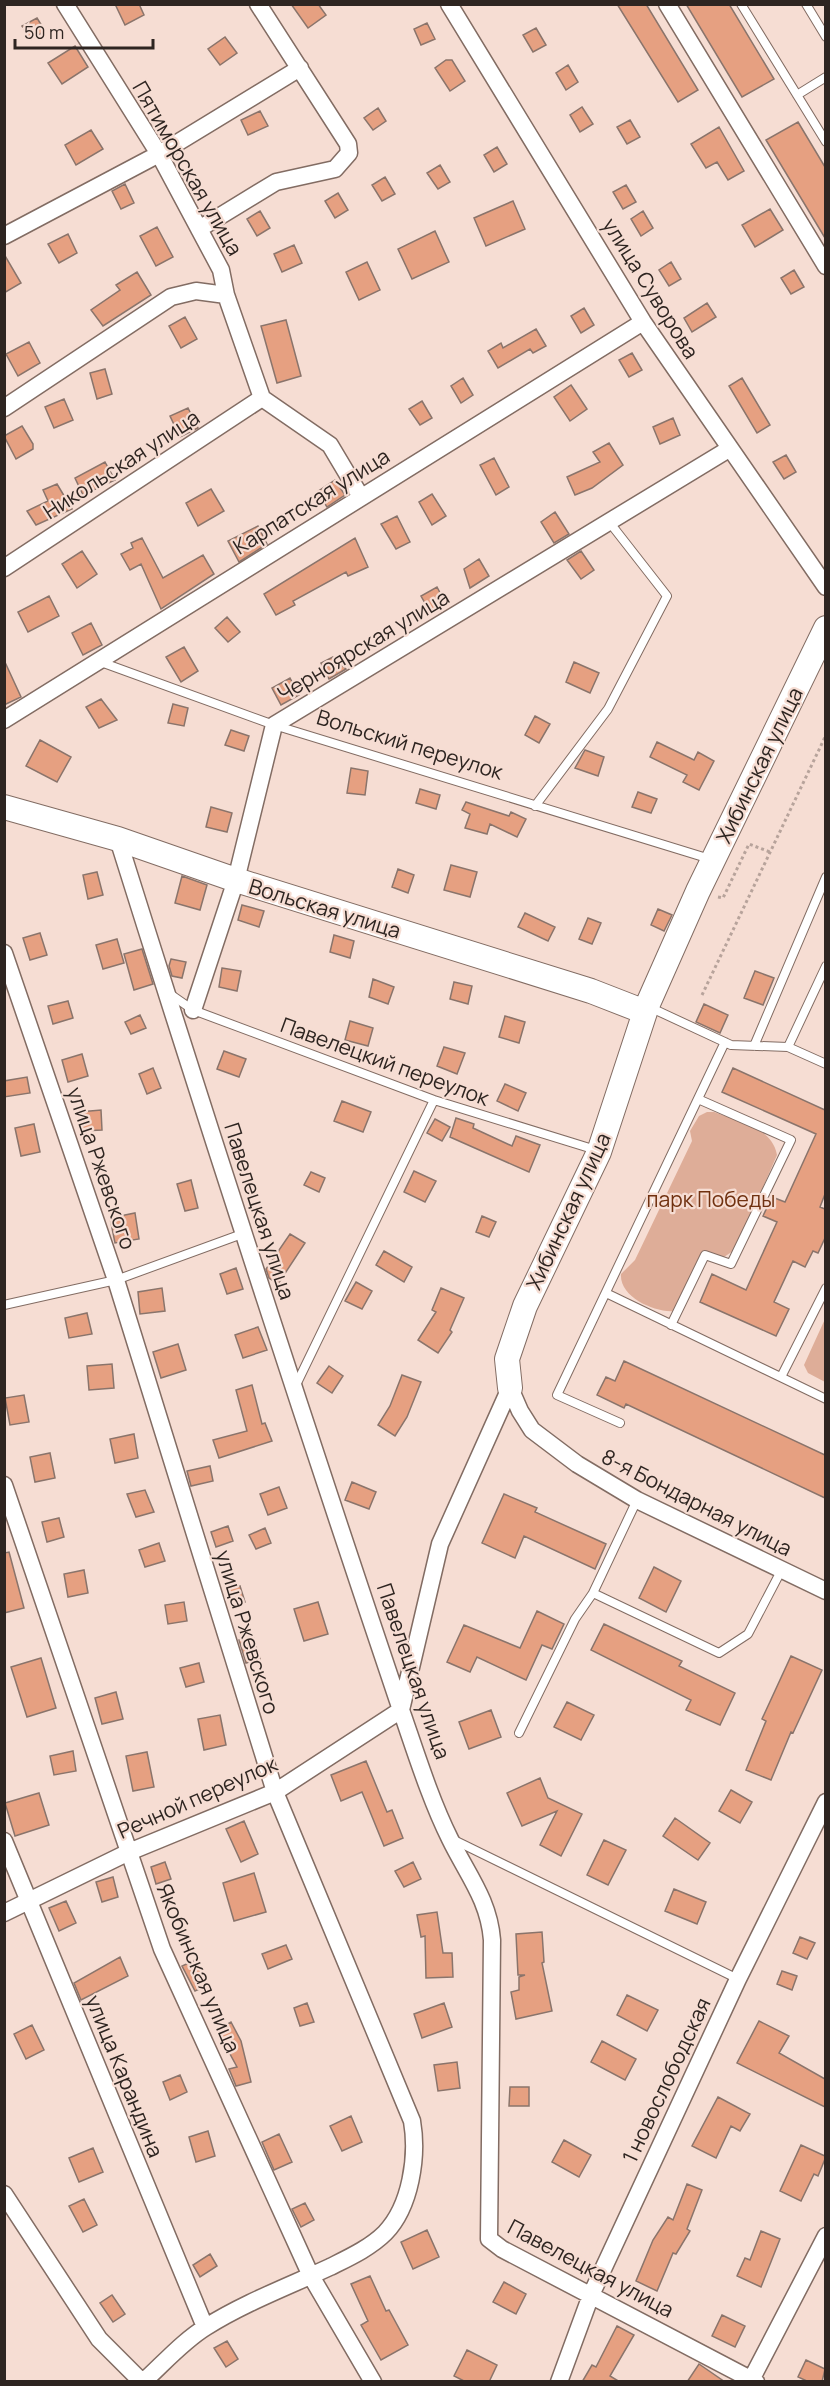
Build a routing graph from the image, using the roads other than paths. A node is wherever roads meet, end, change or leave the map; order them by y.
1 (65, 4) edge
2 (258, 4) edge
3 (449, 4) edge
4 (667, 4) edge
5 (741, 4) edge
6 (806, 4) edge
7 (825, 38) edge
8 (300, 69) junction
9 (825, 77) edge
10 (797, 95) junction
11 (825, 142) edge
12 (159, 154) junction
13 (199, 228) junction
14 (4, 236) edge
15 (825, 266) edge
16 (226, 296) junction
17 (643, 322) junction
18 (262, 398) junction
19 (4, 408) edge
20 (729, 449) junction
21 (361, 496) junction
22 (610, 523) junction
23 (4, 568) edge
24 (825, 587) edge
25 (825, 628) edge
26 (97, 661) junction
27 (4, 720) edge
28 (274, 725) junction
29 (535, 806) junction
30 (4, 807) edge
31 (118, 839) junction
32 (714, 860) junction
33 (825, 877) edge
34 (236, 880) junction
35 (4, 952) edge
36 (825, 966) edge
37 (166, 990) junction
38 (646, 1009) junction
39 (193, 1010) junction
40 (725, 1042) junction
41 (754, 1046) junction
42 (788, 1047) junction
43 (825, 1064) edge
44 (698, 1099) junction
45 (434, 1100) junction
46 (599, 1152) junction
47 (242, 1234) junction
48 (116, 1280) junction
49 (825, 1288) edge
50 (606, 1293) junction
51 (4, 1305) edge
52 (670, 1325) junction
53 (781, 1377) junction
54 (295, 1386) junction
55 (510, 1388) junction
56 (825, 1399) edge
57 (620, 1423) dead end
58 (4, 1485) edge
59 (638, 1500) junction
60 (781, 1571) junction
61 (825, 1591) edge
62 (593, 1593) junction
63 (401, 1710) junction
64 (519, 1733) dead end
65 (274, 1792) junction
66 (825, 1802) edge
67 (449, 1837) junction
68 (4, 1841) edge
69 (129, 1852) junction
70 (29, 1902) junction
71 (4, 1913) edge
72 (738, 1979) junction
73 (4, 2194) edge
74 (825, 2236) edge
75 (311, 2276) junction
76 (591, 2295) junction
77 (204, 2327) junction
78 (753, 2381) edge
79 (143, 2382) edge
80 (373, 2382) edge
81 (559, 2382) edge

1 - 12 street, Пятиморская улица
2 - 8 street
3 - 17 street, улица Суворова
4 - 15 street
5 - 10 lane
6 - 7 lane
8 - 12 street
8 - 13 street
9 - 10 lane
10 - 11 lane
12 - 13 street, Пятиморская улица
12 - 14 street
13 - 16 street, Пятиморская улица
16 - 18 street, Пятиморская улица
16 - 19 street
17 - 20 street, улица Суворова
17 - 21 street, Карпатская улица
18 - 21 street
18 - 23 street, Никольская улица
20 - 22 street, Черноярская улица
20 - 24 street, улица Суворова
21 - 26 street, Карпатская улица
22 - 28 street, Черноярская улица
22 - 29 lane
25 - 32 street, Хибинская улица
26 - 27 street, Карпатская улица
26 - 28 lane, Вольский переулок
28 - 29 lane, Вольский переулок
28 - 34 street, Черноярская улица
29 - 32 lane, Вольский переулок
30 - 31 street, Вольская улица
31 - 34 street, Вольская улица
31 - 37 street, Павелецкая улица
32 - 38 street, Хибинская улица
33 - 41 lane
34 - 38 street, Вольская улица
34 - 39 street, Черноярская улица
35 - 48 street, улица Ржевского
36 - 42 lane
37 - 39 lane, Павелецкий переулок
37 - 47 street, Павелецкая улица
38 - 40 lane
38 - 46 street, Хибинская улица
39 - 45 lane, Павелецкий переулок
40 - 41 lane
40 - 44 lane
41 - 42 lane
42 - 43 lane
44 - 50 lane
44 - 52 lane
45 - 46 lane, Павелецкий переулок
45 - 54 lane
46 - 55 street, Хибинская улица
47 - 48 lane
47 - 54 street, Павелецкая улица
48 - 51 lane
48 - 65 street, улица Ржевского
49 - 53 lane
50 - 52 lane
50 - 57 lane
52 - 53 lane
53 - 56 lane
54 - 63 street, Павелецкая улица
55 - 59 street, 8-я Бондарная улица
55 - 63 street, Хибинская улица
58 - 69 street, Якобинская улица
59 - 60 street, 8-я Бондарная улица
59 - 62 lane
60 - 61 street, 8-я Бондарная улица
60 - 62 lane
62 - 64 lane
63 - 65 street, Речной переулок
63 - 67 street, Павелецкая улица
65 - 69 street, Речной переулок
65 - 75 street, улица Ржевского
66 - 72 street, 1 новослободская
67 - 72 lane
67 - 76 street, Павелецкая улица
68 - 70 street, улица Карандина
69 - 70 street, Речной переулок
69 - 75 street, Якобинская улица
70 - 71 street, Речной переулок
70 - 77 street, улица Карандина
72 - 76 street, 1 новослободская
73 - 79 street
74 - 78 street
75 - 77 street, улица Ржевского
75 - 80 street, Якобинская улица
76 - 78 street, Павелецкая улица
76 - 81 street, 1 новослободская
77 - 79 street, улица Ржевского

